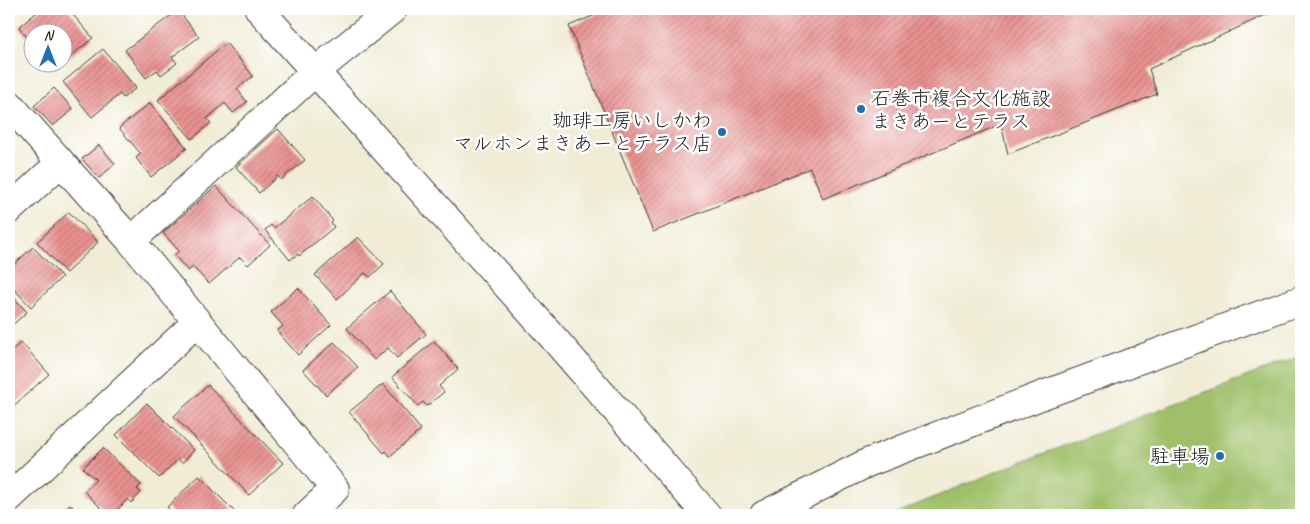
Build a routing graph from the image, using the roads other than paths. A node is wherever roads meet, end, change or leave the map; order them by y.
1 (260, 9) edge
2 (393, 9) edge
3 (316, 71) junction
4 (9, 104) edge
5 (60, 163) junction
6 (9, 210) edge
7 (131, 241) junction
8 (1301, 300) edge
9 (196, 322) junction
10 (9, 498) edge
11 (307, 515) edge
12 (707, 515) edge
13 (764, 515) edge

1 - 3 street
2 - 3 street
3 - 7 street
3 - 12 street
4 - 5 street
5 - 6 street
5 - 7 street
7 - 9 street
8 - 13 street
9 - 10 street
9 - 11 street

